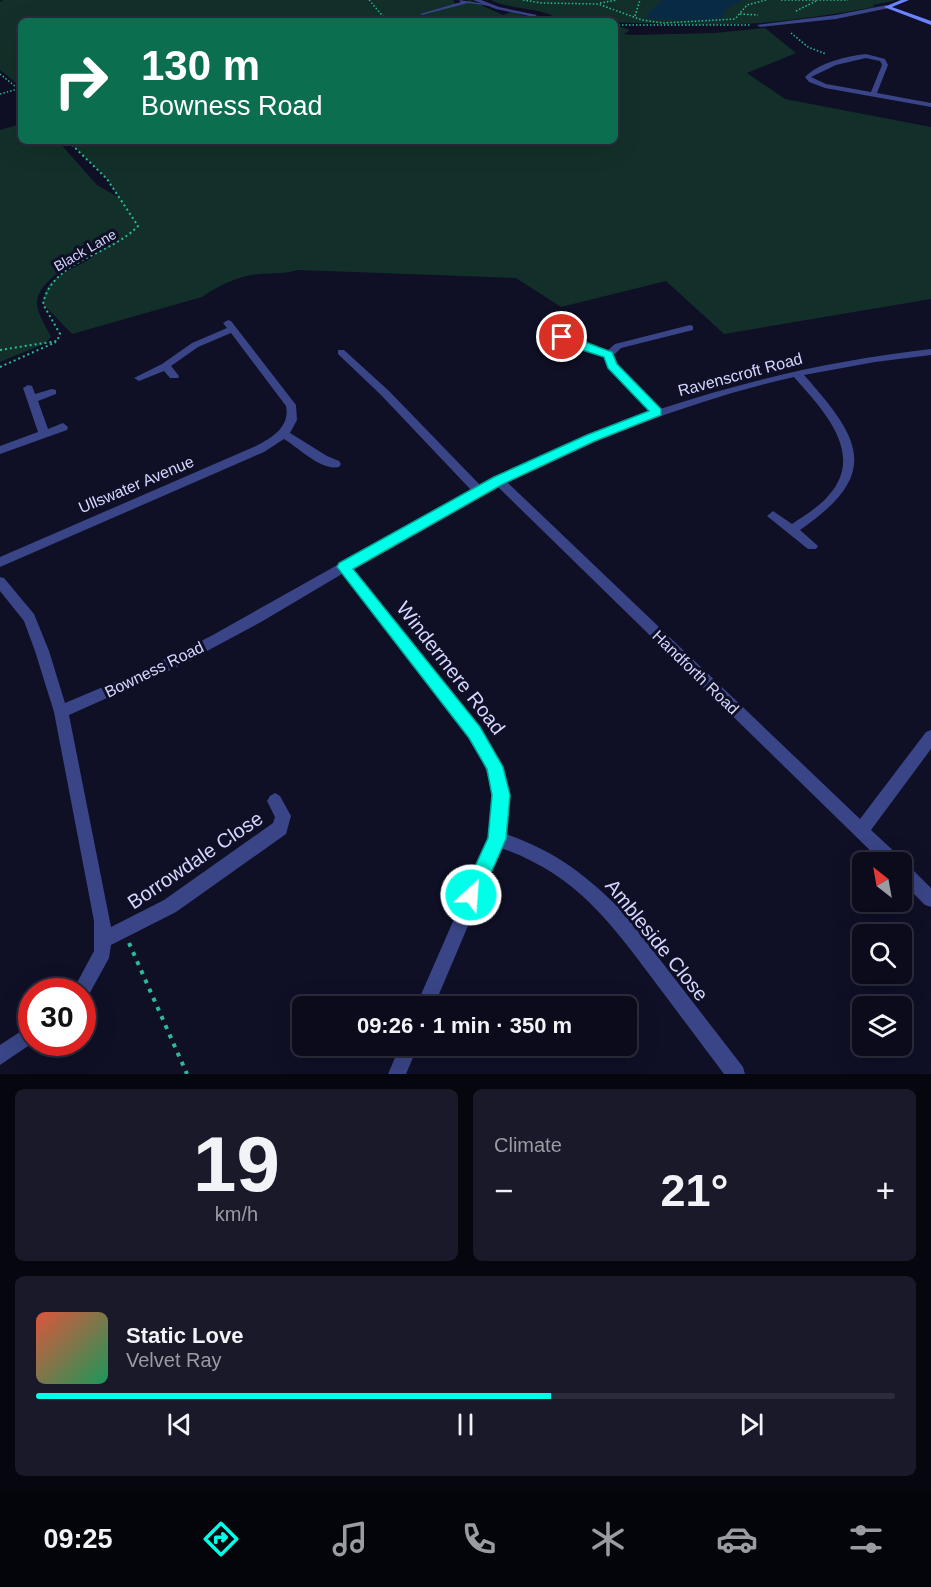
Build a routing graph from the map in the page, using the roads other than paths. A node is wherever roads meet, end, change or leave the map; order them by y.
1 (459, 0) edge
2 (476, 0) edge
3 (906, 0) edge
4 (467, 3) junction
5 (491, 5) junction
6 (887, 7) junction
7 (422, 14) dead end
8 (534, 15) road end
9 (931, 23) edge
10 (762, 25) road end
11 (873, 94) junction
12 (931, 105) edge
13 (547, 322) dead end
14 (690, 328) dead end
15 (341, 352) dead end
16 (931, 352) edge
17 (608, 354) junction
18 (165, 366) junction
19 (796, 373) junction
20 (174, 376) dead end
21 (139, 378) dead end
22 (28, 388) dead end
23 (52, 392) dead end
24 (32, 399) junction
25 (657, 412) junction
26 (63, 426) dead end
27 (44, 433) junction
28 (284, 434) junction
29 (0, 450) edge
30 (335, 464) dead end
31 (499, 481) junction
32 (479, 491) junction
33 (773, 516) dead end
34 (792, 530) junction
35 (812, 546) dead end
36 (0, 562) edge
37 (344, 567) junction
38 (0, 582) edge
39 (61, 712) junction
40 (931, 738) edge
41 (275, 801) dead end
42 (860, 831) junction
43 (497, 839) junction
44 (882, 852) edge
45 (912, 881) edge
46 (931, 899) edge
47 (105, 939) junction
48 (90, 978) edge
49 (429, 996) edge
50 (18, 1043) edge
51 (0, 1056) edge
52 (405, 1056) edge
53 (397, 1074) edge
54 (736, 1074) edge

1 - 4 lane
2 - 5 street
3 - 6 street
4 - 5 lane
4 - 7 lane
5 - 8 street
6 - 9 street
6 - 10 street
11 - 11 street
11 - 12 street
13 - 17 street
14 - 17 street
15 - 32 street
16 - 19 street, Ravenscroft Road
17 - 25 street
18 - 20 street
18 - 21 street
18 - 28 street
19 - 25 street, Ravenscroft Road
19 - 34 street
22 - 24 street
23 - 24 street
24 - 27 street
25 - 31 street, Ravenscroft Road
26 - 27 street
27 - 29 street
28 - 30 street
28 - 36 street, Ullswater Avenue
31 - 32 street, Bowness Road
31 - 42 street, Handforth Road
32 - 37 street, Bowness Road
33 - 34 street
34 - 35 street
37 - 39 street, Bowness Road
37 - 43 street, Windermere Road
38 - 39 street
39 - 47 street
40 - 42 street
41 - 47 street, Borrowdale Close
42 - 44 street, Handforth Road
43 - 49 street, Windermere Road
43 - 54 street, Ambleside Close
45 - 46 street
47 - 48 street
50 - 51 street
52 - 53 street

